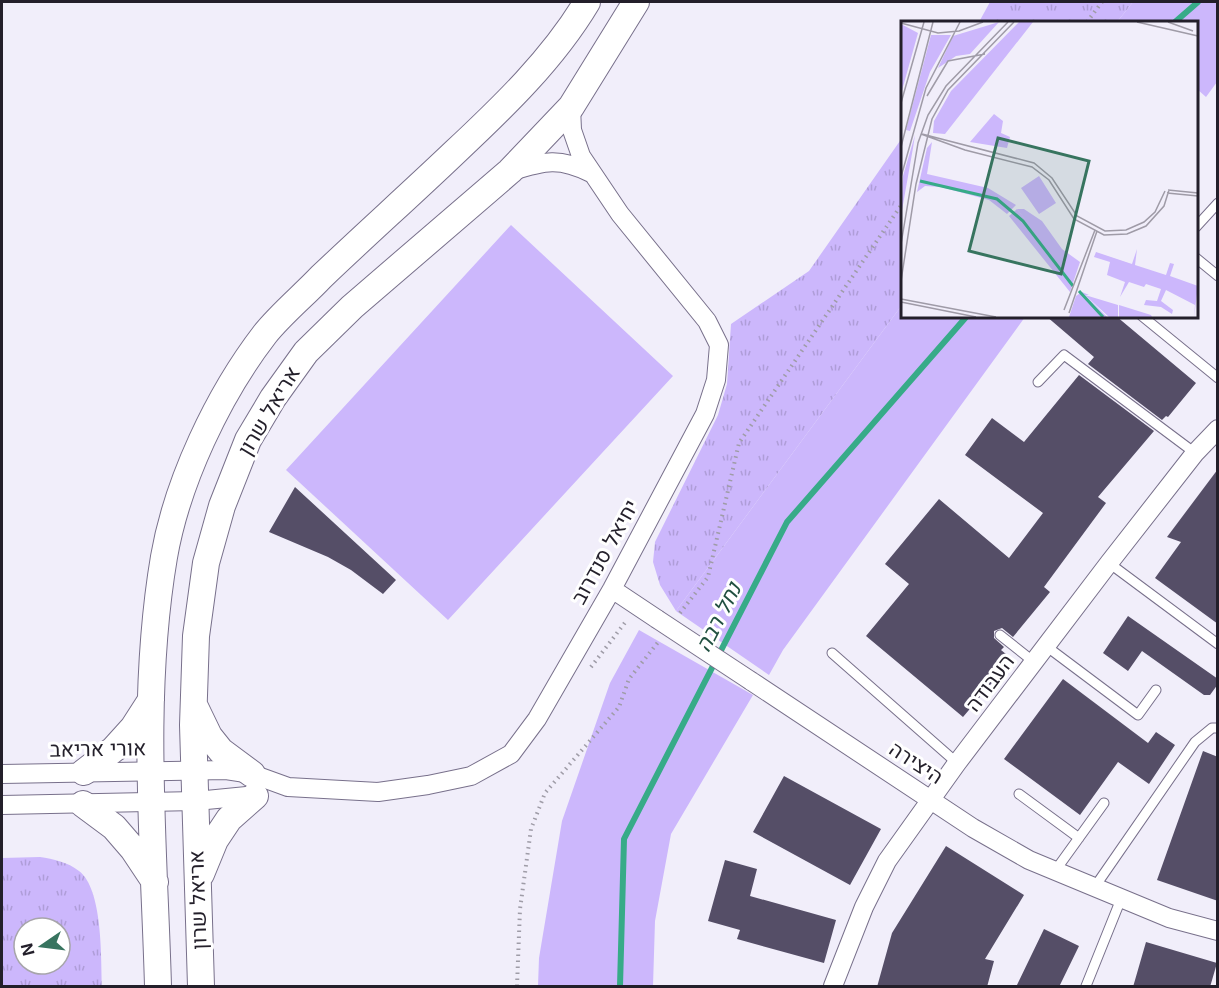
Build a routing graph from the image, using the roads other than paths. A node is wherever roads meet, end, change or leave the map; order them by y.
1 (587, 2) edge
2 (636, 2) edge
3 (571, 107) junction
4 (510, 171) junction
5 (593, 174) junction
6 (1218, 203) edge
7 (1198, 226) edge
8 (1198, 259) edge
9 (1218, 276) edge
10 (1144, 318) edge
11 (1218, 378) edge
12 (1038, 382) dead end
13 (1218, 429) edge
14 (1195, 453) junction
15 (1109, 562) junction
16 (612, 589) junction
17 (1000, 635) dead end
18 (1218, 644) edge
19 (1046, 646) junction
20 (832, 653) dead end
21 (1034, 662) junction
22 (1156, 690) dead end
23 (151, 699) junction
24 (194, 705) junction
25 (1218, 728) edge
26 (957, 763) junction
27 (195, 769) junction
28 (152, 770) junction
29 (84, 772) junction
30 (2, 774) edge
31 (253, 785) junction
32 (1019, 794) dead end
33 (931, 800) junction
34 (196, 801) junction
35 (152, 802) junction
36 (1104, 803) dead end
37 (83, 804) junction
38 (2, 805) edge
39 (1079, 838) junction
40 (1055, 871) junction
41 (155, 882) junction
42 (198, 883) junction
43 (1094, 888) junction
44 (1121, 899) junction
45 (1218, 931) edge
46 (158, 987) edge
47 (201, 987) edge
48 (833, 987) edge
49 (1086, 987) edge

1 - 23 main road, אריאל שרון
2 - 3 main road, אריאל שרון
3 - 4 main road, אריאל שרון
3 - 5 street, יחיאל סנדרוב
4 - 5 street
4 - 24 main road, אריאל שרון
5 - 16 street, יחיאל סנדרוב
6 - 7 lane
8 - 9 lane
10 - 11 lane
12 - 14 lane
13 - 14 street, העבודה
14 - 15 street, העבודה
15 - 18 lane
15 - 19 street, העבודה
16 - 31 street, יחיאל סנדרוב
16 - 33 street, היצירה, bridge
17 - 21 lane
19 - 21 street, העבודה
19 - 22 lane
20 - 26 lane
21 - 26 street, העבודה
23 - 28 main road, אריאל שרון
23 - 29 main road
24 - 27 main road, אריאל שרון
24 - 31 main road
25 - 43 lane
26 - 33 street, העבודה
27 - 28 street, אורי אריאב
27 - 31 street, יחיאל סנדרוב
27 - 34 main road, אריאל שרון
28 - 29 street, אורי אריאב
28 - 35 main road, אריאל שרון
29 - 30 street, אורי אריאב
31 - 34 street, יחיאל סנדרוב
31 - 42 main road
32 - 39 lane
33 - 40 street, היצירה
33 - 48 street, העבודה
34 - 35 street, יחיאל סנדרוב
34 - 42 main road, אריאל שרון
35 - 37 street
35 - 41 main road, אריאל שרון
36 - 39 lane
37 - 38 street
37 - 41 main road
39 - 40 lane
40 - 43 street, היצירה
41 - 46 main road, אריאל שרון
42 - 47 main road, אריאל שרון
43 - 44 street, היצירה
44 - 45 street, היצירה
44 - 49 lane

